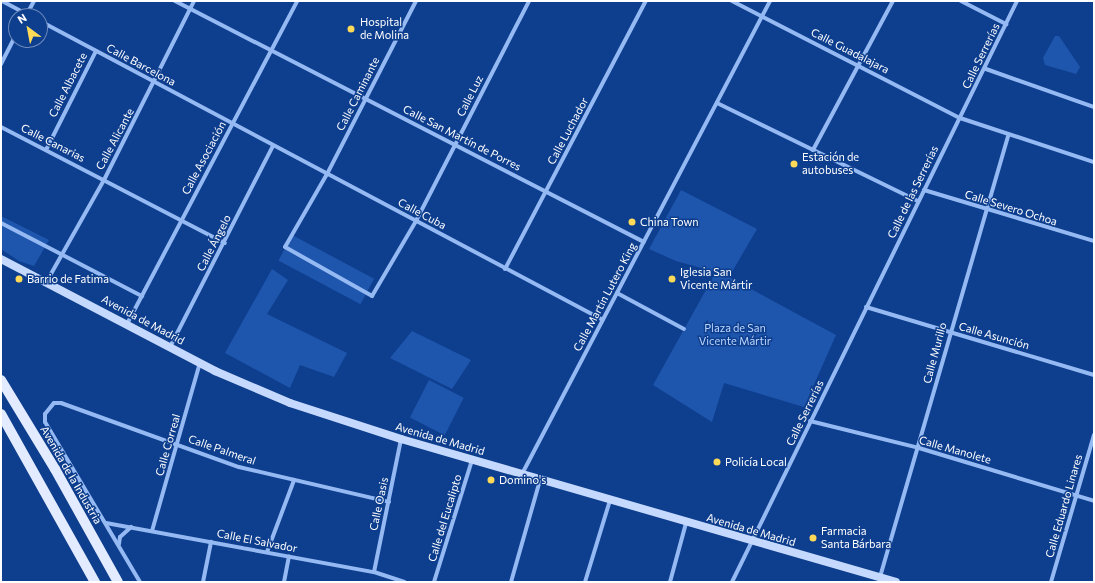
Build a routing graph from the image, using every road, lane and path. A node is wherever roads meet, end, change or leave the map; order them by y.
1 (2, 1) edge
2 (175, 1) edge
3 (194, 1) edge
4 (297, 1) edge
5 (416, 1) edge
6 (530, 1) edge
7 (646, 1) edge
8 (732, 1) edge
9 (770, 1) edge
10 (893, 1) edge
11 (961, 1) edge
12 (1017, 1) edge
13 (15, 8) edge
14 (190, 9) junction
15 (762, 17) junction
16 (1006, 24) junction
17 (48, 25) edge
18 (9, 48) edge
19 (271, 50) junction
20 (96, 51) junction
21 (1, 64) edge
22 (859, 66) junction
23 (986, 69) junction
24 (154, 82) junction
25 (366, 99) junction
26 (717, 103) junction
27 (1094, 107) edge
28 (960, 118) junction
29 (233, 124) junction
30 (1, 127) edge
31 (1009, 134) junction
32 (455, 145) junction
33 (273, 146) junction
34 (46, 150) junction
35 (813, 150) junction
36 (1094, 162) edge
37 (327, 174) junction
38 (104, 180) junction
39 (924, 190) junction
40 (546, 192) junction
41 (918, 201) junction
42 (986, 210) junction
43 (182, 220) junction
44 (416, 221) junction
45 (1, 223) edge
46 (1094, 241) edge
47 (644, 242) junction
48 (225, 243) junction
49 (62, 256) junction
50 (1, 261) edge
51 (505, 269) junction
52 (883, 274) joint
53 (47, 281) junction
54 (617, 293) junction
55 (142, 296) junction
56 (866, 307) junction
57 (603, 320) junction
58 (127, 324) junction
59 (684, 329) dead end
60 (950, 333) junction
61 (170, 347) junction
62 (200, 363) junction
63 (1094, 375) edge
64 (1, 380) edge
65 (1, 414) edge
66 (810, 421) junction
67 (1094, 435) edge
68 (401, 439) junction
69 (178, 444) junction
70 (919, 448) junction
71 (472, 460) junction
72 (522, 474) junction
73 (294, 480) junction
74 (540, 480) junction
75 (1077, 496) junction
76 (610, 500) junction
77 (1094, 501) edge
78 (389, 502) junction
79 (106, 523) junction
80 (686, 523) junction
81 (131, 527) junction
82 (152, 531) junction
83 (211, 542) junction
84 (753, 543) junction
85 (119, 545) junction
86 (267, 552) junction
87 (289, 556) junction
88 (374, 572) junction
89 (880, 578) junction
90 (95, 582) edge
91 (118, 582) edge
92 (140, 582) edge
93 (203, 582) edge
94 (284, 582) edge
95 (404, 582) edge
96 (434, 582) edge
97 (511, 582) edge
98 (585, 582) edge
99 (670, 582) edge
100 (732, 582) edge
101 (896, 582) edge
102 (1051, 582) edge

1 - 13 street
2 - 14 street, Calle San Martín de Porres
3 - 14 street, Calle Alicante
4 - 19 street, Calle Asociación
5 - 25 street, Calle Caminante
6 - 32 street, Calle Luz
7 - 40 street, Calle Luchador
8 - 15 street, Calle Guadalajara
9 - 15 street, Calle Martín Lutero King
10 - 22 street
11 - 16 street
12 - 16 street, Calle Serrerías
14 - 19 street, Calle San Martín de Porres
14 - 24 street, Calle Alicante
15 - 22 street, Calle Guadalajara
15 - 26 street, Calle Martín Lutero King
16 - 23 street, Calle Serrerías
17 - 20 street, Calle Barcelona
18 - 21 street
19 - 25 street, Calle San Martín de Porres
19 - 29 street, Calle Asociación
20 - 24 street, Calle Barcelona
20 - 34 street, Calle Albacete
22 - 28 street, Calle Guadalajara
22 - 35 street
23 - 27 street
23 - 28 street, Calle Serrerías
24 - 29 street, Calle Barcelona
24 - 38 street, Calle Alicante
25 - 32 street, Calle San Martín de Porres
25 - 37 street, Calle Caminante
26 - 35 street
26 - 47 street, Calle Martín Lutero King
28 - 31 street, Calle Guadalajara
28 - 39 street, Calle de las Serrerías
29 - 33 street, Calle Cuba
29 - 43 street, Calle Asociación
30 - 34 street, Calle Canarias
31 - 36 street, Calle Guadalajara
31 - 42 street, Calle Murillo
32 - 40 street, Calle San Martín de Porres
32 - 44 street, Calle Luz
33 - 37 street, Calle Cuba
33 - 48 street, Calle Ángelo
34 - 38 street, Calle Canarias
35 - 41 street
37 - 44 street, Calle Cuba
37 - 44 street, Calle Caminante
38 - 43 street, Calle Canarias
38 - 49 street, Calle Alicante
39 - 41 street, Calle de las Serrerías
39 - 42 street, Calle Severo Ochoa
40 - 47 street, Calle San Martín de Porres
40 - 51 street, Calle Luchador
41 - 52 street, Calle de las Serrerías
42 - 46 street, Calle Severo Ochoa
42 - 60 street, Calle Murillo
43 - 48 street, Calle Canarias
43 - 55 street, Calle Asociación
44 - 51 street, Calle Cuba
45 - 49 street
47 - 54 street, Calle Martín Lutero King
48 - 61 street, Calle Ángelo
49 - 53 street, Calle Alicante
49 - 55 street
50 - 53 main road, Avenida de Madrid
51 - 57 street, Calle Cuba
52 - 56 street, Calle Serrerías
53 - 58 main road, Avenida de Madrid
54 - 57 street, Calle Martín Lutero King
54 - 59 street
55 - 58 street, Calle Asociación
56 - 60 street, Calle Asunción
56 - 66 street, Calle Serrerías
57 - 72 street, Calle Martín Lutero King
58 - 61 main road, Avenida de Madrid
60 - 63 street, Calle Asunción
60 - 70 street, Calle Murillo
61 - 62 main road, Avenida de Madrid
62 - 68 main road, Avenida de Madrid
62 - 69 street, Calle Correal
64 - 91 main road, Avenida de la Industria
65 - 90 main road
66 - 70 street, Calle Manolete
66 - 84 street, Calle Serrerías
67 - 75 street, Calle Eduardo Linares
68 - 71 main road, Avenida de Madrid
68 - 78 street, Calle Oasis
69 - 73 street, Calle Palmeral
69 - 79 street, Calle Palmeral
69 - 82 street, Calle Correal
70 - 75 street, Calle Manolete
70 - 89 street, Calle Murillo
71 - 72 main road, Avenida de Madrid
71 - 96 street, Calle del Eucalipto
72 - 74 main road, Avenida de Madrid
73 - 78 street, Calle Palmeral
73 - 86 street
74 - 76 main road, Avenida de Madrid
74 - 97 street
75 - 77 street, Calle Manolete
75 - 102 street, Calle Eduardo Linares
76 - 80 main road, Avenida de Madrid
76 - 98 street
78 - 88 street, Calle Oasis
79 - 81 street, Calle El Salvador
79 - 85 street
80 - 84 main road, Avenida de Madrid
80 - 99 street
81 - 82 street, Calle El Salvador
81 - 85 street
82 - 83 street, Calle El Salvador
83 - 86 street, Calle El Salvador
83 - 93 street
84 - 89 main road, Avenida de Madrid
84 - 100 street, Calle Serrerías
85 - 92 street
86 - 87 street, Calle El Salvador
87 - 88 street, Calle El Salvador
87 - 94 street
88 - 95 street, Calle El Salvador
89 - 101 main road, Avenida de Madrid

